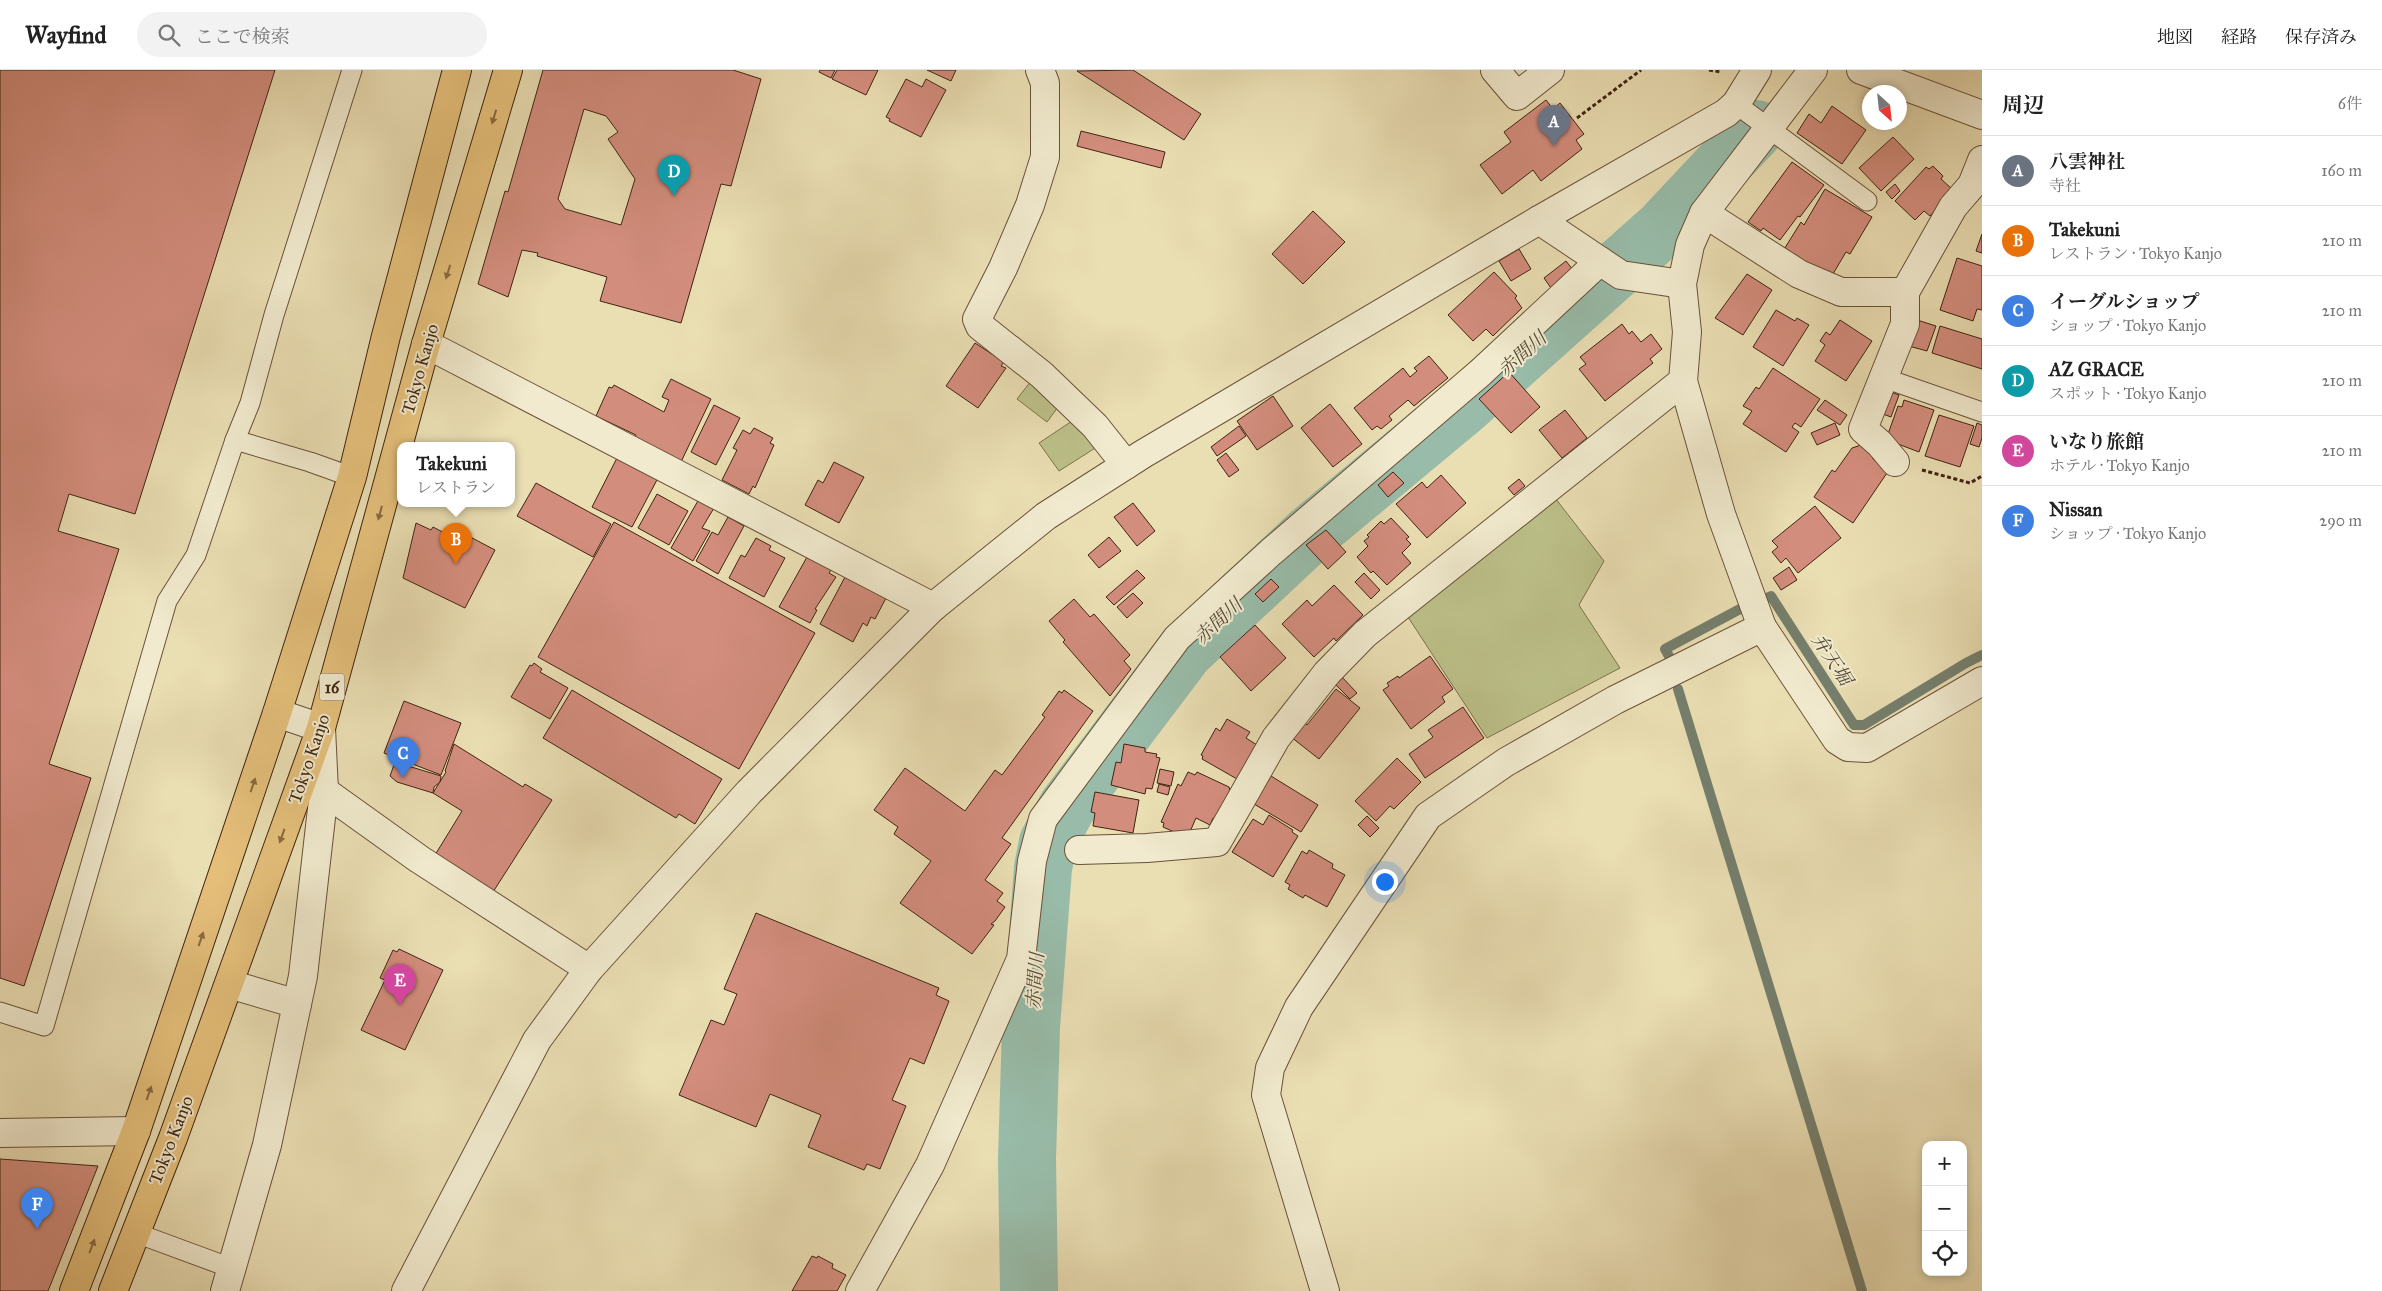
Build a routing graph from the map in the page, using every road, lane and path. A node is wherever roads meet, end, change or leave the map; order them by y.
1 (352, 70) edge
2 (457, 70) edge
3 (508, 70) edge
4 (1040, 70) edge
5 (1495, 70) edge
6 (1550, 70) edge
7 (1641, 70) edge
8 (1757, 70) edge
9 (1813, 70) edge
10 (1861, 70) edge
11 (1736, 104) junction
12 (1982, 114) edge
13 (1577, 118) dead end
14 (1770, 127) junction
15 (1982, 160) edge
16 (1867, 201) dead end
17 (1704, 213) junction
18 (1539, 220) junction
19 (1610, 267) junction
20 (1682, 284) junction
21 (1906, 292) junction
22 (426, 344) junction
23 (1884, 378) junction
24 (1683, 382) junction
25 (1982, 412) edge
26 (235, 440) junction
27 (399, 442) edge
28 (397, 450) edge
29 (1895, 462) joint
30 (1126, 465) junction
31 (1982, 476) edge
32 (352, 477) junction
33 (933, 607) junction
34 (1757, 611) junction
35 (1982, 681) edge
36 (277, 713) junction
37 (321, 728) junction
38 (324, 791) junction
39 (1079, 850) dead end
40 (589, 970) junction
41 (228, 984) junction
42 (297, 1004) junction
43 (0, 1012) edge
44 (136, 1131) junction
45 (0, 1133) edge
46 (136, 1233) junction
47 (228, 1279) edge
48 (74, 1291) edge
49 (113, 1291) edge
50 (406, 1291) edge
51 (860, 1291) edge
52 (1325, 1291) edge

1 - 26 lane
2 - 32 highway, Tokyo Kanjo
3 -> 22 highway, Tokyo Kanjo / 16
4 - 30 street
5 - 6 street
7 - 13 path
8 - 11 street
9 - 14 street
10 - 12 street
11 - 14 lane
11 - 18 street
14 - 16 lane
14 - 17 street
15 - 21 street
17 - 20 street
17 - 21 street
18 - 19 street
18 - 30 street
19 - 20 street
19 - 51 street
20 - 24 street
21 - 23 street
22 -> 27 highway, Tokyo Kanjo / 16
22 - 33 street
23 - 25 lane
23 - 29 street
24 - 34 street
24 - 39 street
26 - 32 lane
26 - 43 lane
28 -> 37 highway, Tokyo Kanjo / 16
29 - 31 path
30 - 33 street
32 - 36 highway, Tokyo Kanjo
33 - 40 street
34 - 35 street
34 - 52 street
36 - 37 street
44 -> 36 highway, Tokyo Kanjo
37 - 38 street
37 -> 41 highway, Tokyo Kanjo / 16
38 - 40 street
38 - 42 street
40 - 50 street
41 - 42 street
41 - 46 highway, Tokyo Kanjo / 16
42 - 47 street
44 - 45 street
48 -> 44 highway, Tokyo Kanjo
46 - 47 lane
46 - 49 highway, Tokyo Kanjo / 16

